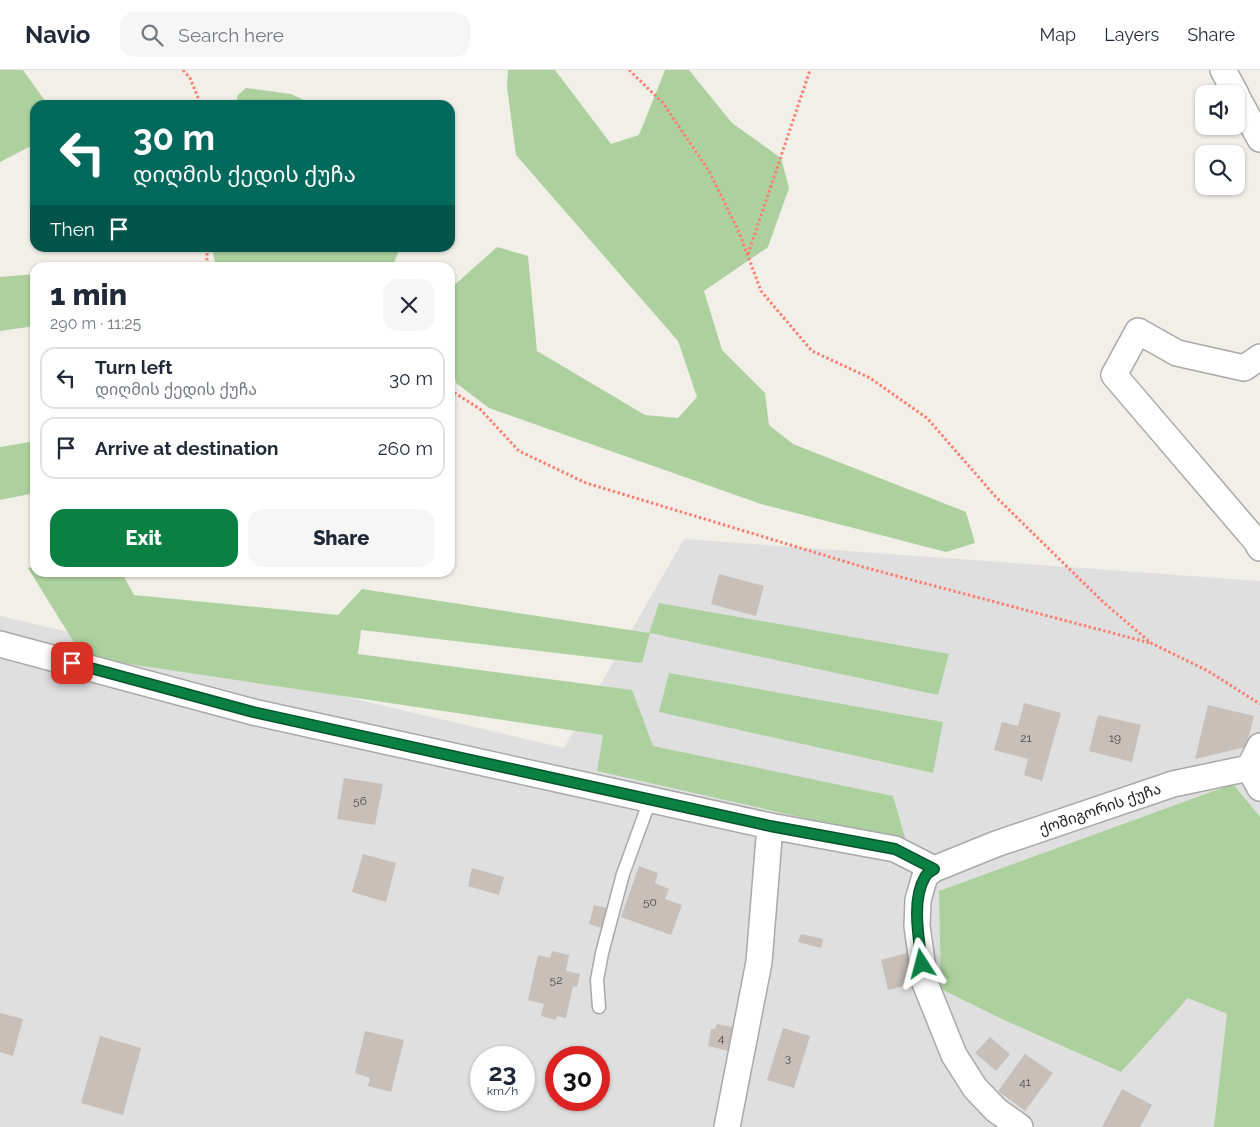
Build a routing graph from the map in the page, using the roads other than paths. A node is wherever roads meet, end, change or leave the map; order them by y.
1 (1223, 70) edge
2 (1231, 85) edge
3 (1245, 111) edge
4 (1260, 139) edge
5 (1255, 367) edge
6 (1260, 548) edge
7 (0, 644) edge
8 (1260, 746) edge
9 (1254, 778) edge
10 (650, 800) junction
11 (770, 826) junction
12 (934, 869) junction
13 (599, 1007) dead end
14 (727, 1127) edge
15 (1020, 1127) edge

1 - 2 street
3 - 4 street
5 - 6 street
7 - 10 street
8 - 9 street
9 - 12 street, ქოშიგორის ქუჩა
10 - 11 street
10 - 13 lane
11 - 12 street
11 - 14 street
12 - 15 street

